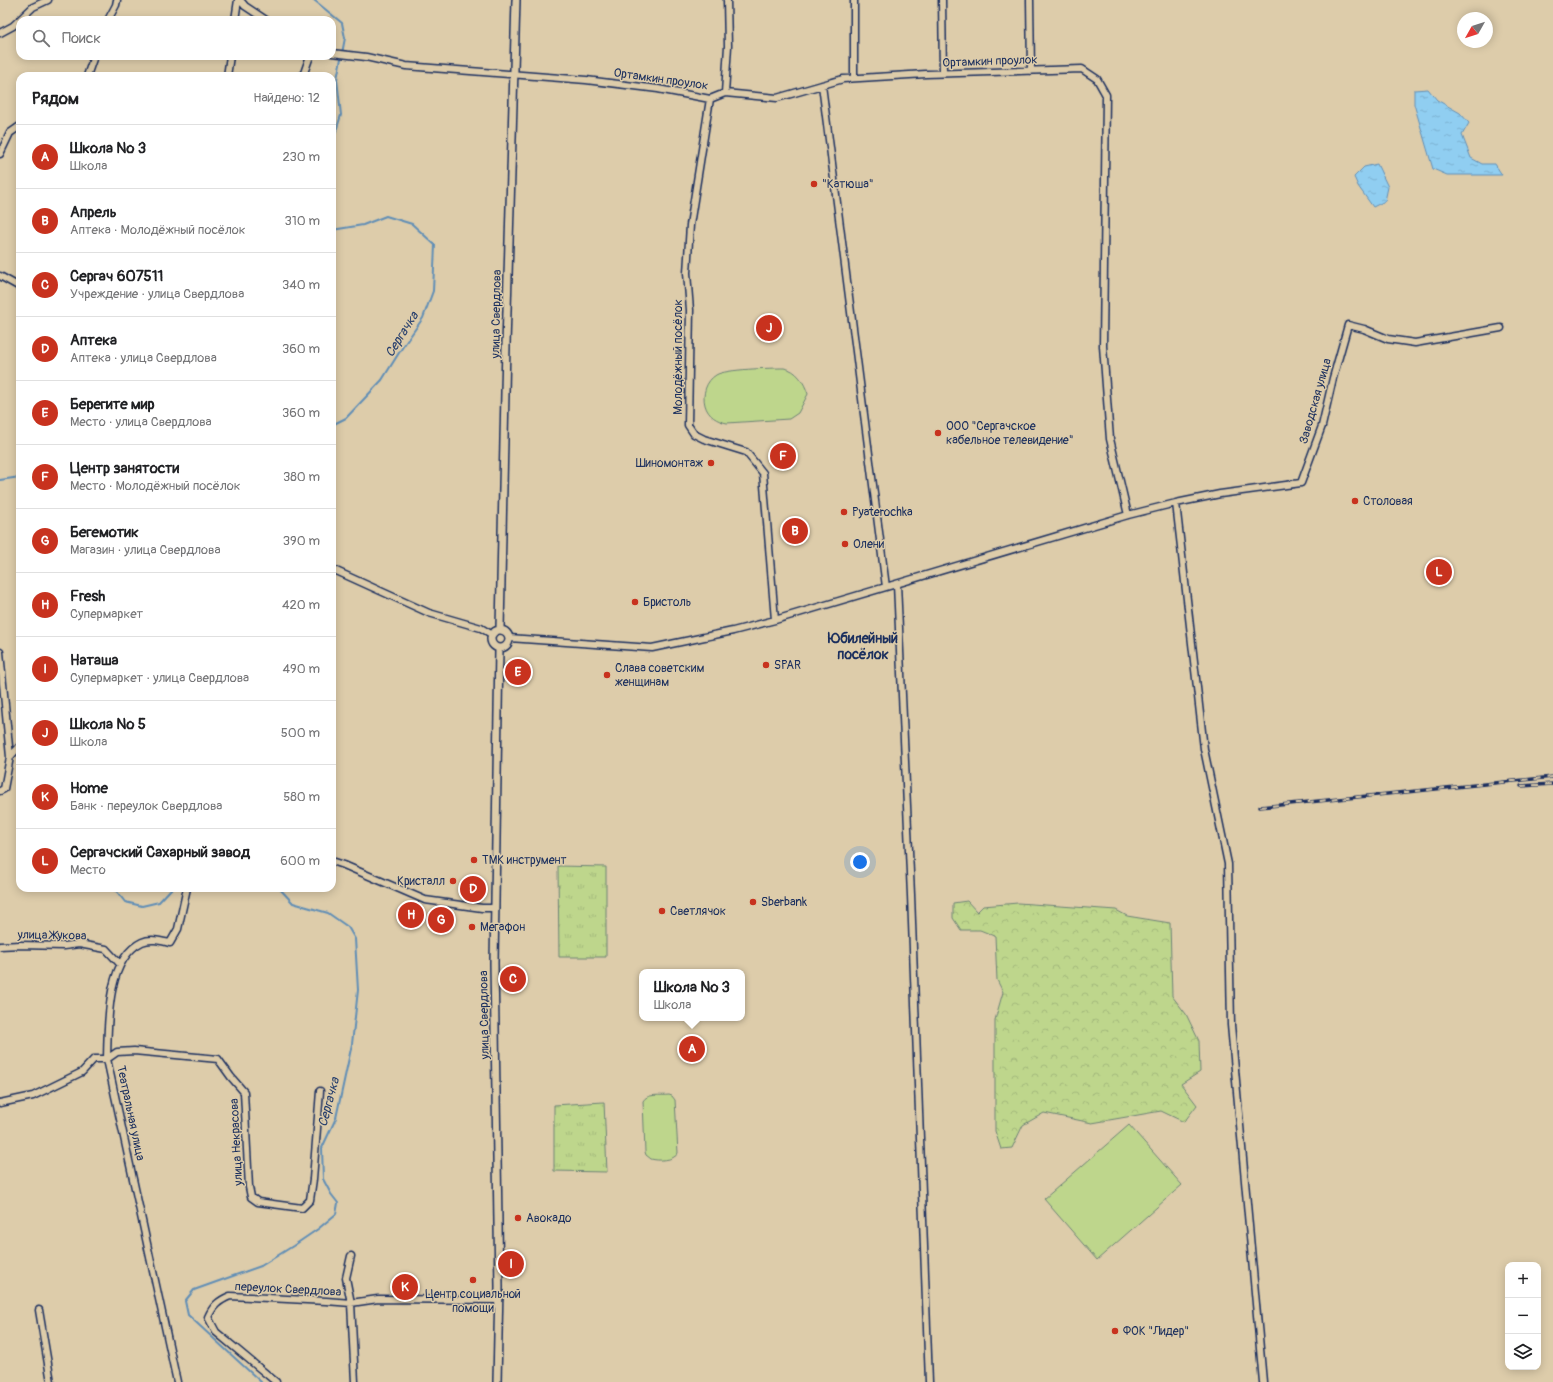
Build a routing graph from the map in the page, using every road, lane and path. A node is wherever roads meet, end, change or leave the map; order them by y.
1 (48, 0) edge
2 (116, 0) edge
3 (239, 0) edge
4 (516, 0) edge
5 (727, 0) edge
6 (854, 0) edge
7 (942, 0) edge
8 (1030, 0) edge
9 (24, 16) edge
10 (110, 16) edge
11 (236, 16) edge
12 (260, 16) edge
13 (16, 23) edge
14 (0, 33) edge
15 (336, 53) edge
16 (93, 60) edge
17 (229, 60) edge
18 (309, 60) edge
19 (1031, 71) junction
20 (88, 72) edge
21 (228, 72) edge
22 (304, 72) edge
23 (943, 73) junction
24 (514, 74) junction
25 (854, 78) junction
26 (822, 85) junction
27 (725, 93) junction
28 (710, 99) junction
29 (16, 129) edge
30 (0, 154) edge
31 (0, 276) edge
32 (16, 285) edge
33 (1501, 328) dead end
34 (1176, 503) junction
35 (1128, 515) junction
36 (336, 571) edge
37 (897, 584) junction
38 (886, 587) junction
39 (775, 620) junction
40 (500, 629) junction
41 (491, 634) junction
42 (509, 638) junction
43 (500, 649) junction
44 (0, 652) edge
45 (16, 750) edge
46 (10, 757) junction
47 (0, 791) edge
48 (336, 862) edge
49 (187, 892) edge
50 (495, 908) junction
51 (0, 946) edge
52 (120, 964) junction
53 (108, 1059) junction
54 (320, 1091) dead end
55 (0, 1103) edge
56 (350, 1256) dead end
57 (498, 1300) junction
58 (351, 1303) junction
59 (40, 1310) dead end
60 (51, 1382) edge
61 (176, 1382) edge
62 (276, 1382) edge
63 (355, 1382) edge
64 (497, 1382) edge
65 (929, 1382) edge
66 (1263, 1382) edge

1 - 9 street
2 - 10 street
3 - 11 street
3 - 12 street
4 - 24 street, улица Свердлова
5 - 27 street
6 - 25 street
7 - 23 street
8 - 19 street
13 - 14 street
15 - 24 street, Ортамкин проулок
16 - 20 street
17 - 21 street
18 - 22 street
19 - 23 street, Ортамкин проулок
19 - 35 street, Ортамкин проулок
23 - 25 street, Ортамкин проулок
24 - 28 street, Ортамкин проулок
24 - 40 street, улица Свердлова
25 - 26 street, Ортамкин проулок
26 - 27 street, Ортамкин проулок
26 - 38 street
27 - 28 street, Ортамкин проулок
28 - 39 street, Молодёжный посёлок
29 - 30 street
31 - 32 street
33 - 34 street, Заводская улица
34 - 35 street
34 - 66 street
35 - 37 street
36 - 41 street
37 - 38 street
37 - 65 street
38 - 39 street
39 - 42 street
40 - 41 street
40 - 42 street
41 - 43 street
42 - 43 street
43 - 50 street, улица Свердлова
44 - 46 street
45 - 46 street
46 - 47 street
48 - 50 street
49 - 52 street, Театральная улица
50 - 57 street, улица Свердлова
51 - 52 street, улица Жукова
52 - 53 street, Театральная улица
53 - 54 street, улица Некрасова
53 - 55 street
53 - 61 street, Театральная улица
56 - 58 street, переулок Свердлова
57 - 58 street, переулок Свердлова
57 - 64 street, улица Свердлова
58 - 62 street, переулок Свердлова
58 - 63 street, переулок Свердлова
59 - 60 street

